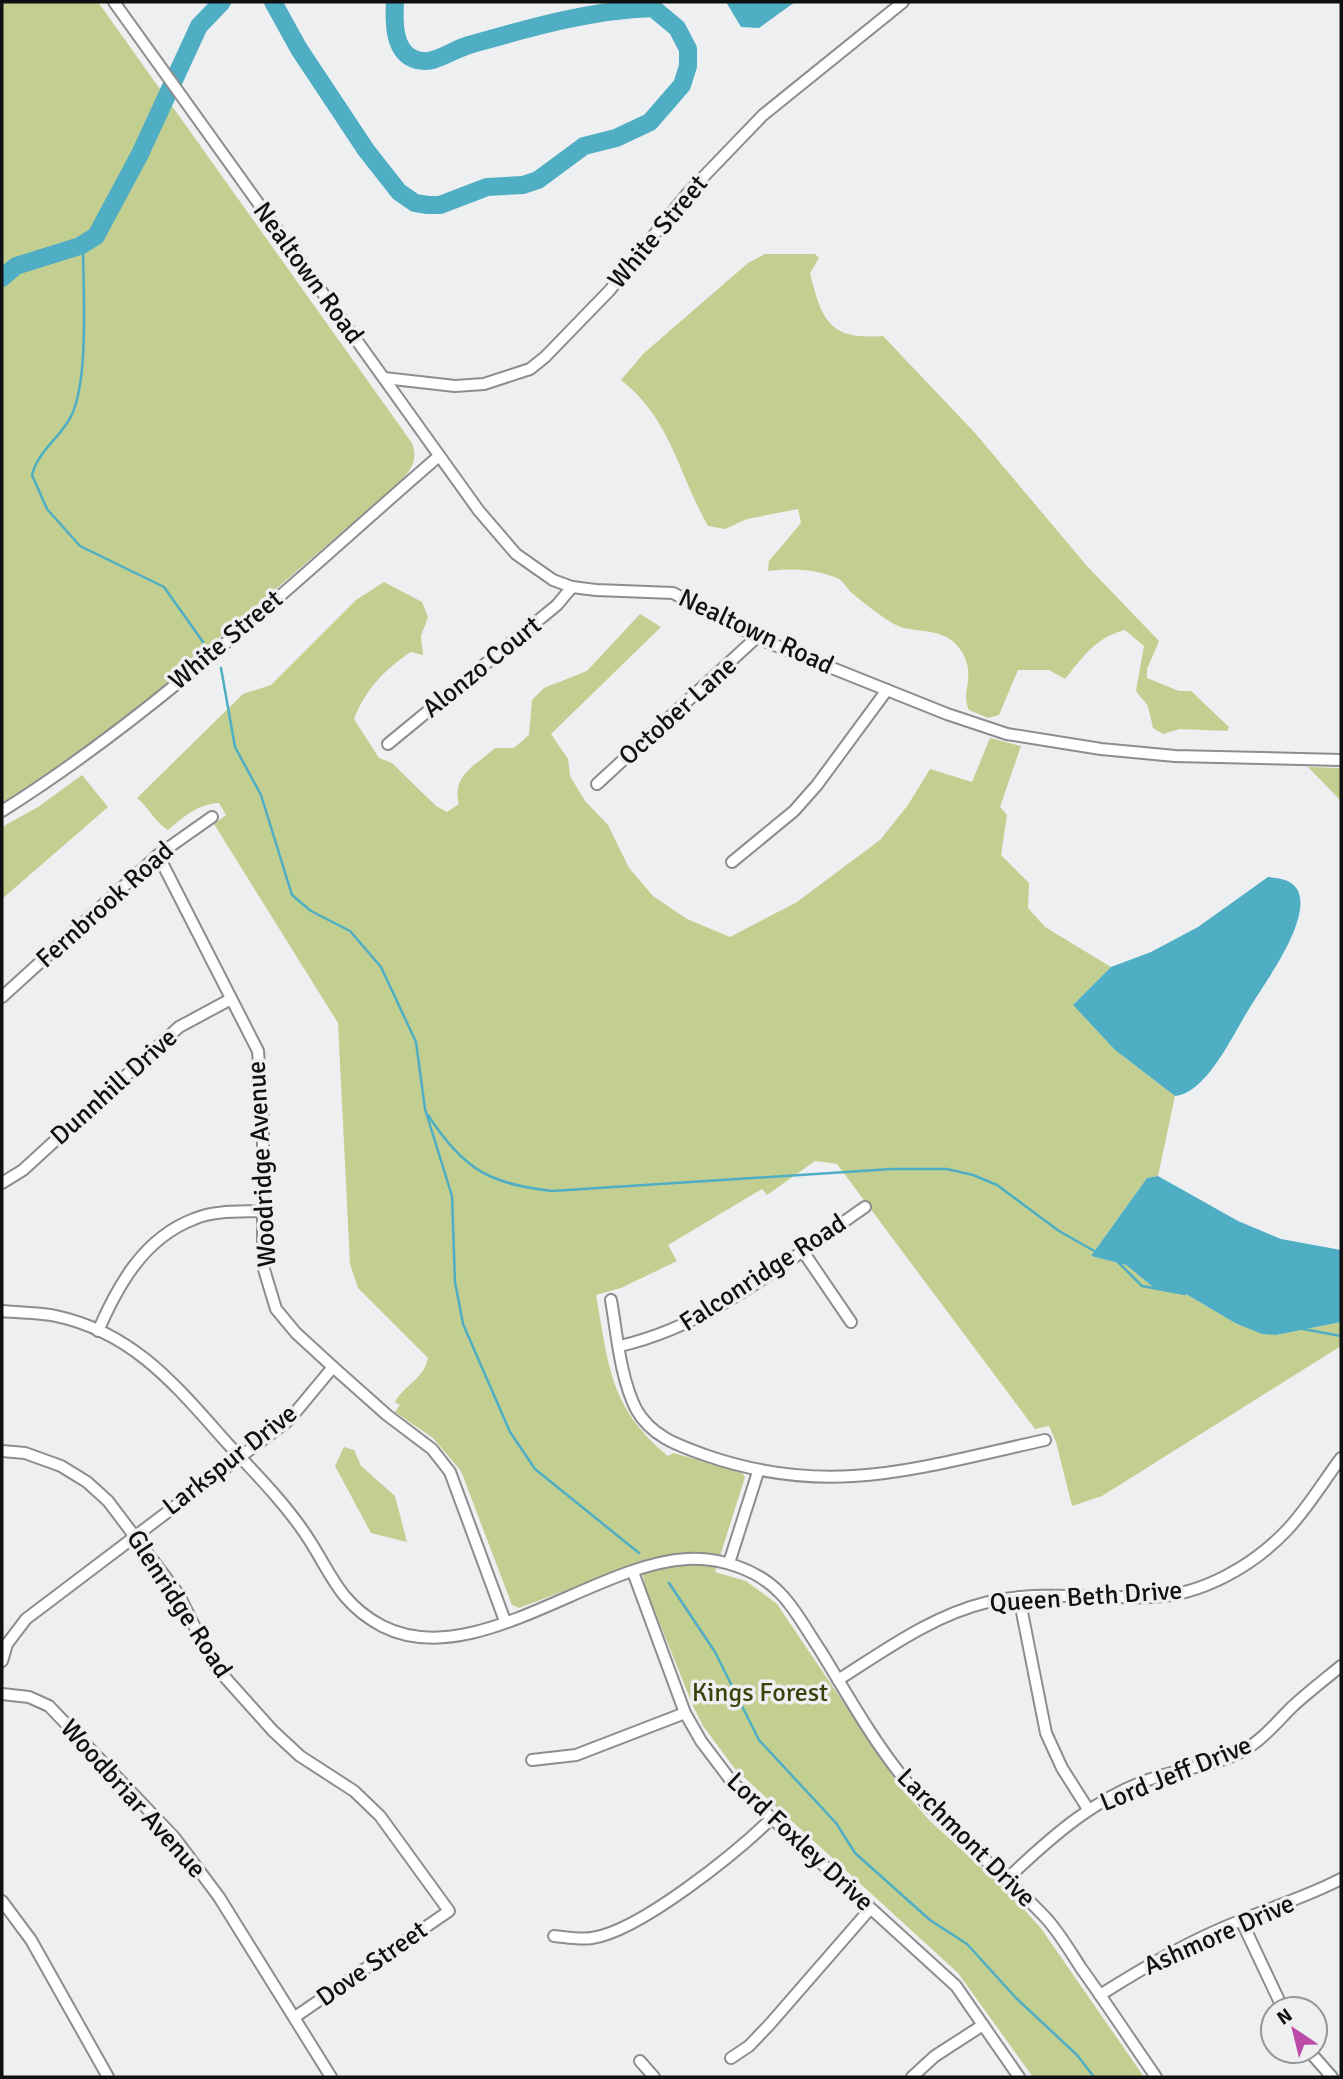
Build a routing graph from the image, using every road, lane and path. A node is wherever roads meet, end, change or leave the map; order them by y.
1 (114, 2) edge
2 (903, 2) edge
3 (384, 378) junction
4 (439, 456) junction
5 (572, 587) junction
6 (757, 637) junction
7 (887, 690) junction
8 (388, 744) dead end
9 (1341, 760) edge
10 (597, 784) dead end
11 (2, 811) edge
12 (212, 817) dead end
13 (158, 855) junction
14 (732, 862) dead end
15 (2, 997) edge
16 (231, 999) junction
17 (2, 1183) edge
18 (865, 1207) dead end
19 (263, 1211) junction
20 (802, 1250) junction
21 (611, 1300) dead end
22 (2, 1311) edge
23 (851, 1322) dead end
24 (98, 1331) junction
25 (620, 1346) junction
26 (333, 1367) junction
27 (1045, 1440) dead end
28 (2, 1451) edge
29 (240, 1457) junction
30 (1341, 1458) edge
31 (758, 1472) junction
32 (135, 1535) junction
33 (729, 1563) junction
34 (634, 1572) junction
35 (1019, 1598) junction
36 (505, 1621) junction
37 (2, 1661) edge
38 (1341, 1667) edge
39 (838, 1679) junction
40 (2, 1694) edge
41 (685, 1713) junction
42 (532, 1760) dead end
43 (1088, 1809) junction
44 (772, 1818) junction
45 (1007, 1878) junction
46 (1341, 1879) edge
47 (2, 1901) edge
48 (870, 1909) junction
49 (449, 1911) joint
50 (1241, 1920) junction
51 (554, 1936) dead end
52 (1100, 1995) junction
53 (1276, 1995) edge
54 (295, 2017) junction
55 (983, 2025) junction
56 (731, 2058) dead end
57 (640, 2061) dead end
58 (108, 2077) edge
59 (331, 2077) edge
60 (654, 2077) edge
61 (912, 2077) edge
62 (1019, 2077) edge
63 (1156, 2077) edge

1 - 3 street, Nealtown Road
2 - 3 street, White Street
3 - 4 street, Nealtown Road
4 - 5 street, Nealtown Road
4 - 11 street, White Street
5 - 6 street, Nealtown Road
5 - 8 street, Alonzo Court
6 - 7 street, Nealtown Road
6 - 10 street, October Lane
7 - 9 street, Nealtown Road
7 - 14 street
12 - 13 street, Fernbrook Road
13 - 15 street, Fernbrook Road
13 - 16 street, Woodridge Avenue
16 - 17 street, Dunnhill Drive
16 - 19 street, Woodridge Avenue
18 - 20 street, Falconridge Road
19 - 24 street
19 - 26 street, Woodridge Avenue
20 - 23 street
20 - 25 street, Falconridge Road
21 - 25 street
22 - 24 street, Larchmont Drive
24 - 29 street, Larchmont Drive
25 - 31 street
26 - 29 street, Larkspur Drive
26 - 36 street, Woodridge Avenue
27 - 31 street
28 - 32 street, Glenridge Road
29 - 32 street, Larkspur Drive
29 - 36 street, Larchmont Drive
30 - 35 street, Queen Beth Drive
31 - 33 street
32 - 37 street, Larkspur Drive
32 - 49 street, Glenridge Road
33 - 34 street, Larchmont Drive
33 - 39 street, Larchmont Drive
34 - 36 street, Larchmont Drive
34 - 41 street, Lord Foxley Drive
35 - 39 street, Queen Beth Drive
35 - 43 street
38 - 43 street, Lord Jeff Drive
39 - 45 street, Larchmont Drive
40 - 54 street, Woodbriar Avenue
41 - 42 street
41 - 44 street, Lord Foxley Drive
43 - 45 street, Lord Jeff Drive
44 - 48 street, Lord Foxley Drive
44 - 51 street
45 - 52 street, Larchmont Drive
46 - 50 street, Ashmore Drive
47 - 58 street
48 - 55 street, Lord Foxley Drive
48 - 56 street
49 - 54 street, Dove Street
50 - 52 street, Ashmore Drive
50 - 53 street
52 - 63 street, Larchmont Drive
54 - 59 street, Woodbriar Avenue
55 - 61 street
55 - 62 street, Lord Foxley Drive
57 - 60 street

